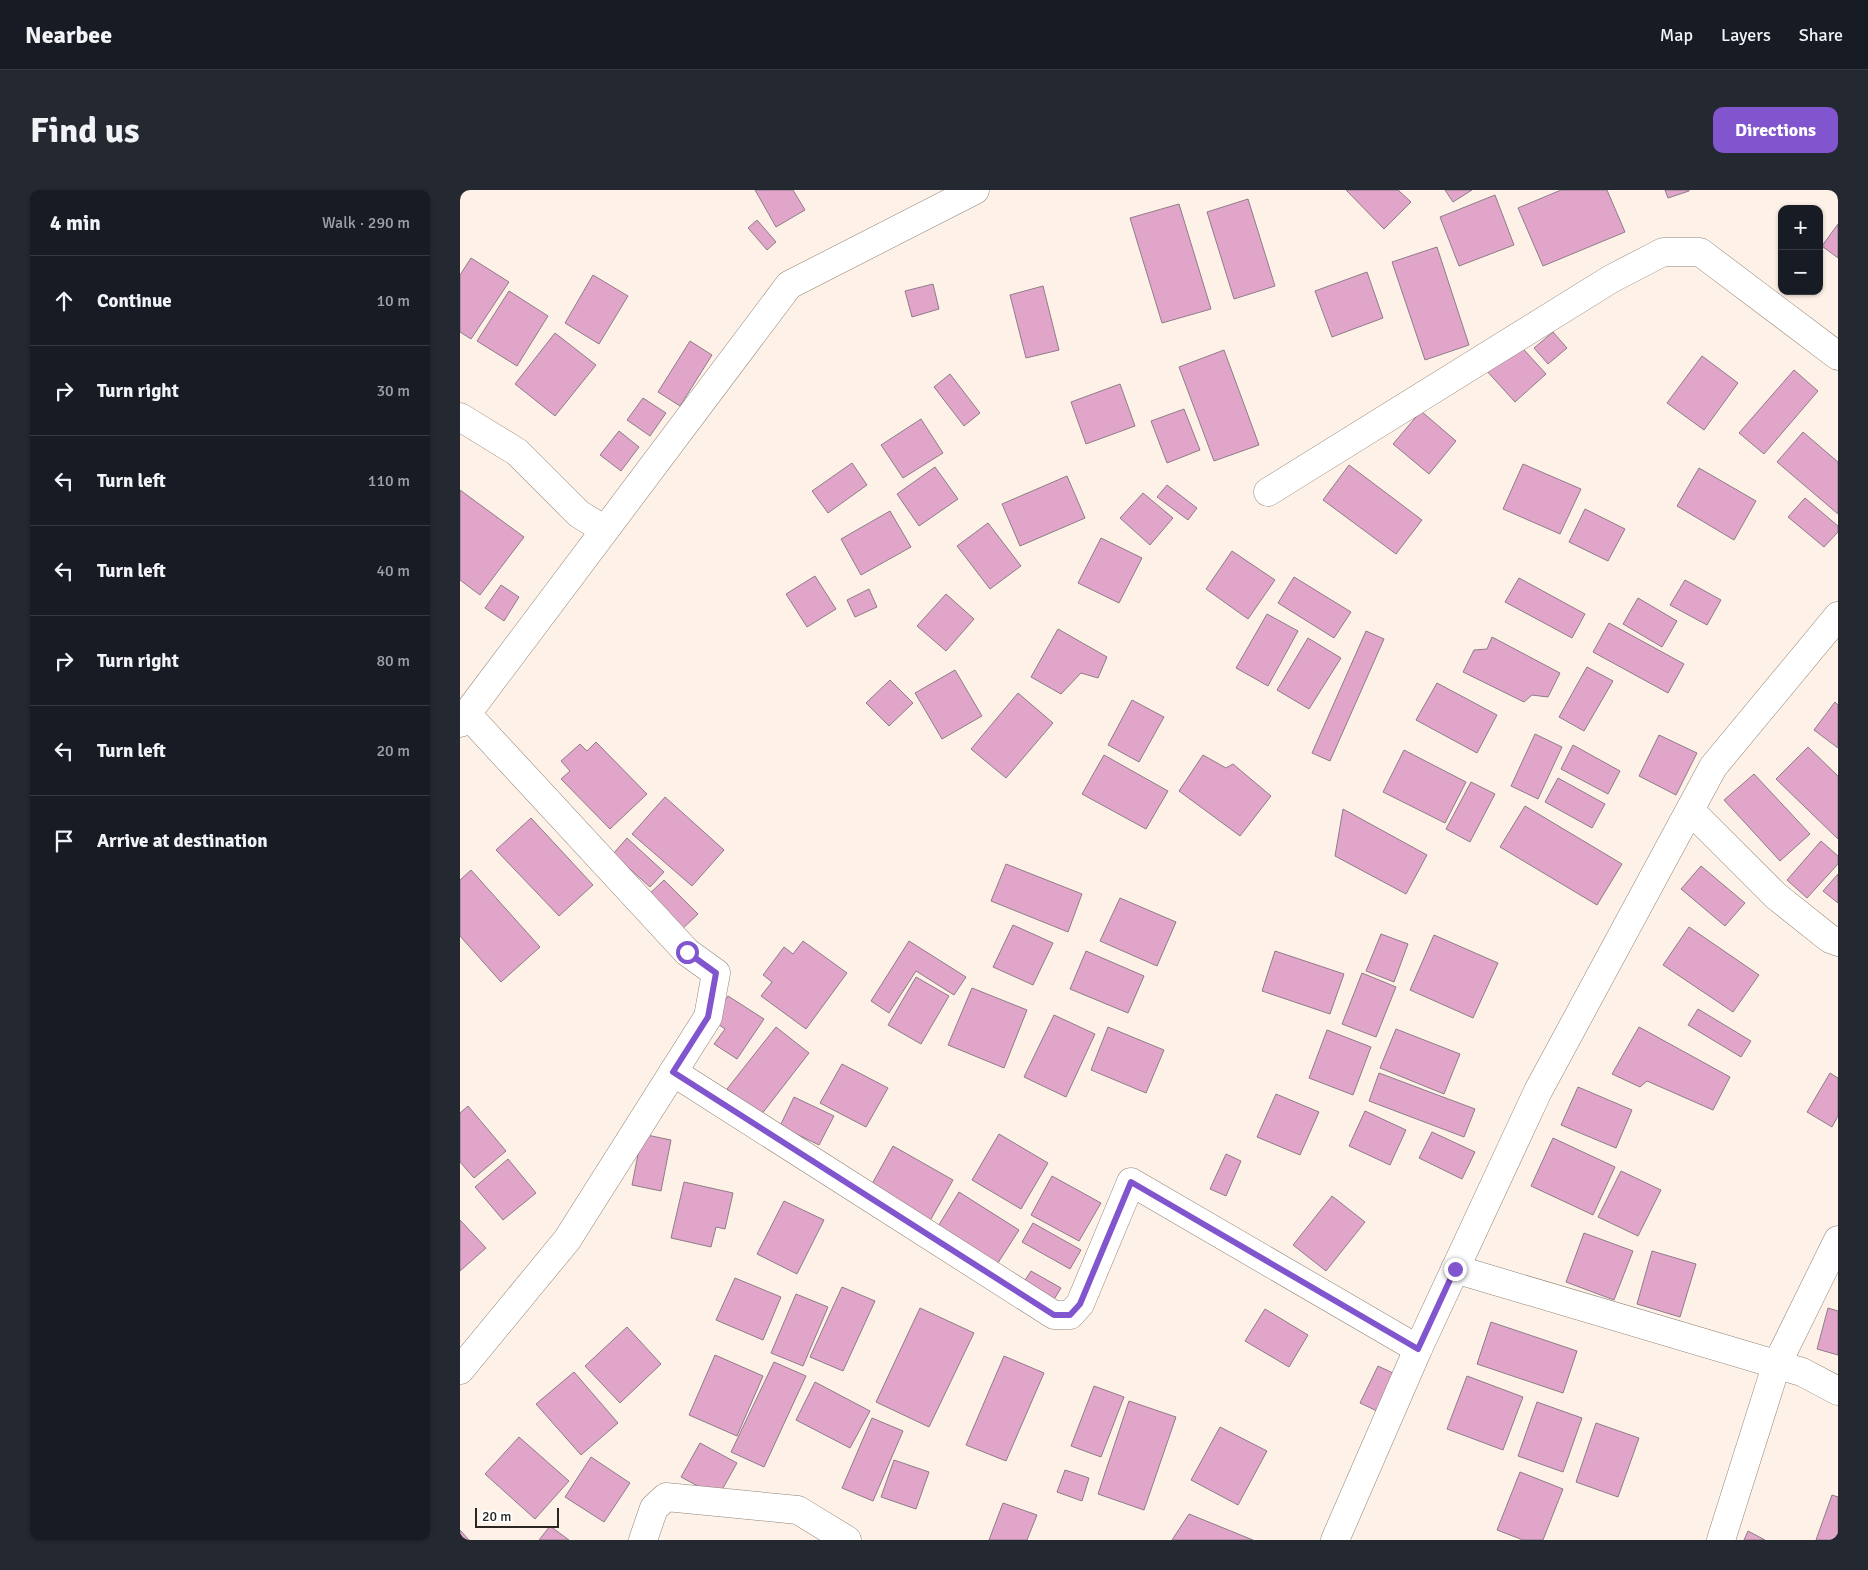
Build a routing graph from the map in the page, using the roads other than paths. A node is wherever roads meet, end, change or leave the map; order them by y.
1 (975, 190) edge
2 (1838, 356) edge
3 (460, 417) edge
4 (1268, 492) dead end
5 (605, 530) junction
6 (1838, 616) edge
7 (463, 718) edge
8 (1690, 810) junction
9 (1838, 942) edge
10 (673, 1072) junction
11 (1838, 1240) edge
12 (1455, 1269) junction
13 (1418, 1349) junction
14 (1776, 1366) junction
15 (460, 1370) edge
16 (1838, 1390) edge
17 (643, 1540) edge
18 (848, 1540) edge
19 (1335, 1540) edge
20 (1721, 1540) edge

1 - 5 street
2 - 4 street
3 - 5 street
5 - 7 street
6 - 8 street
7 - 10 street
8 - 9 street
8 - 12 street
10 - 13 street
10 - 15 street
11 - 14 street
12 - 13 street
12 - 14 street
13 - 19 street
14 - 16 street
14 - 20 street
17 - 18 street

